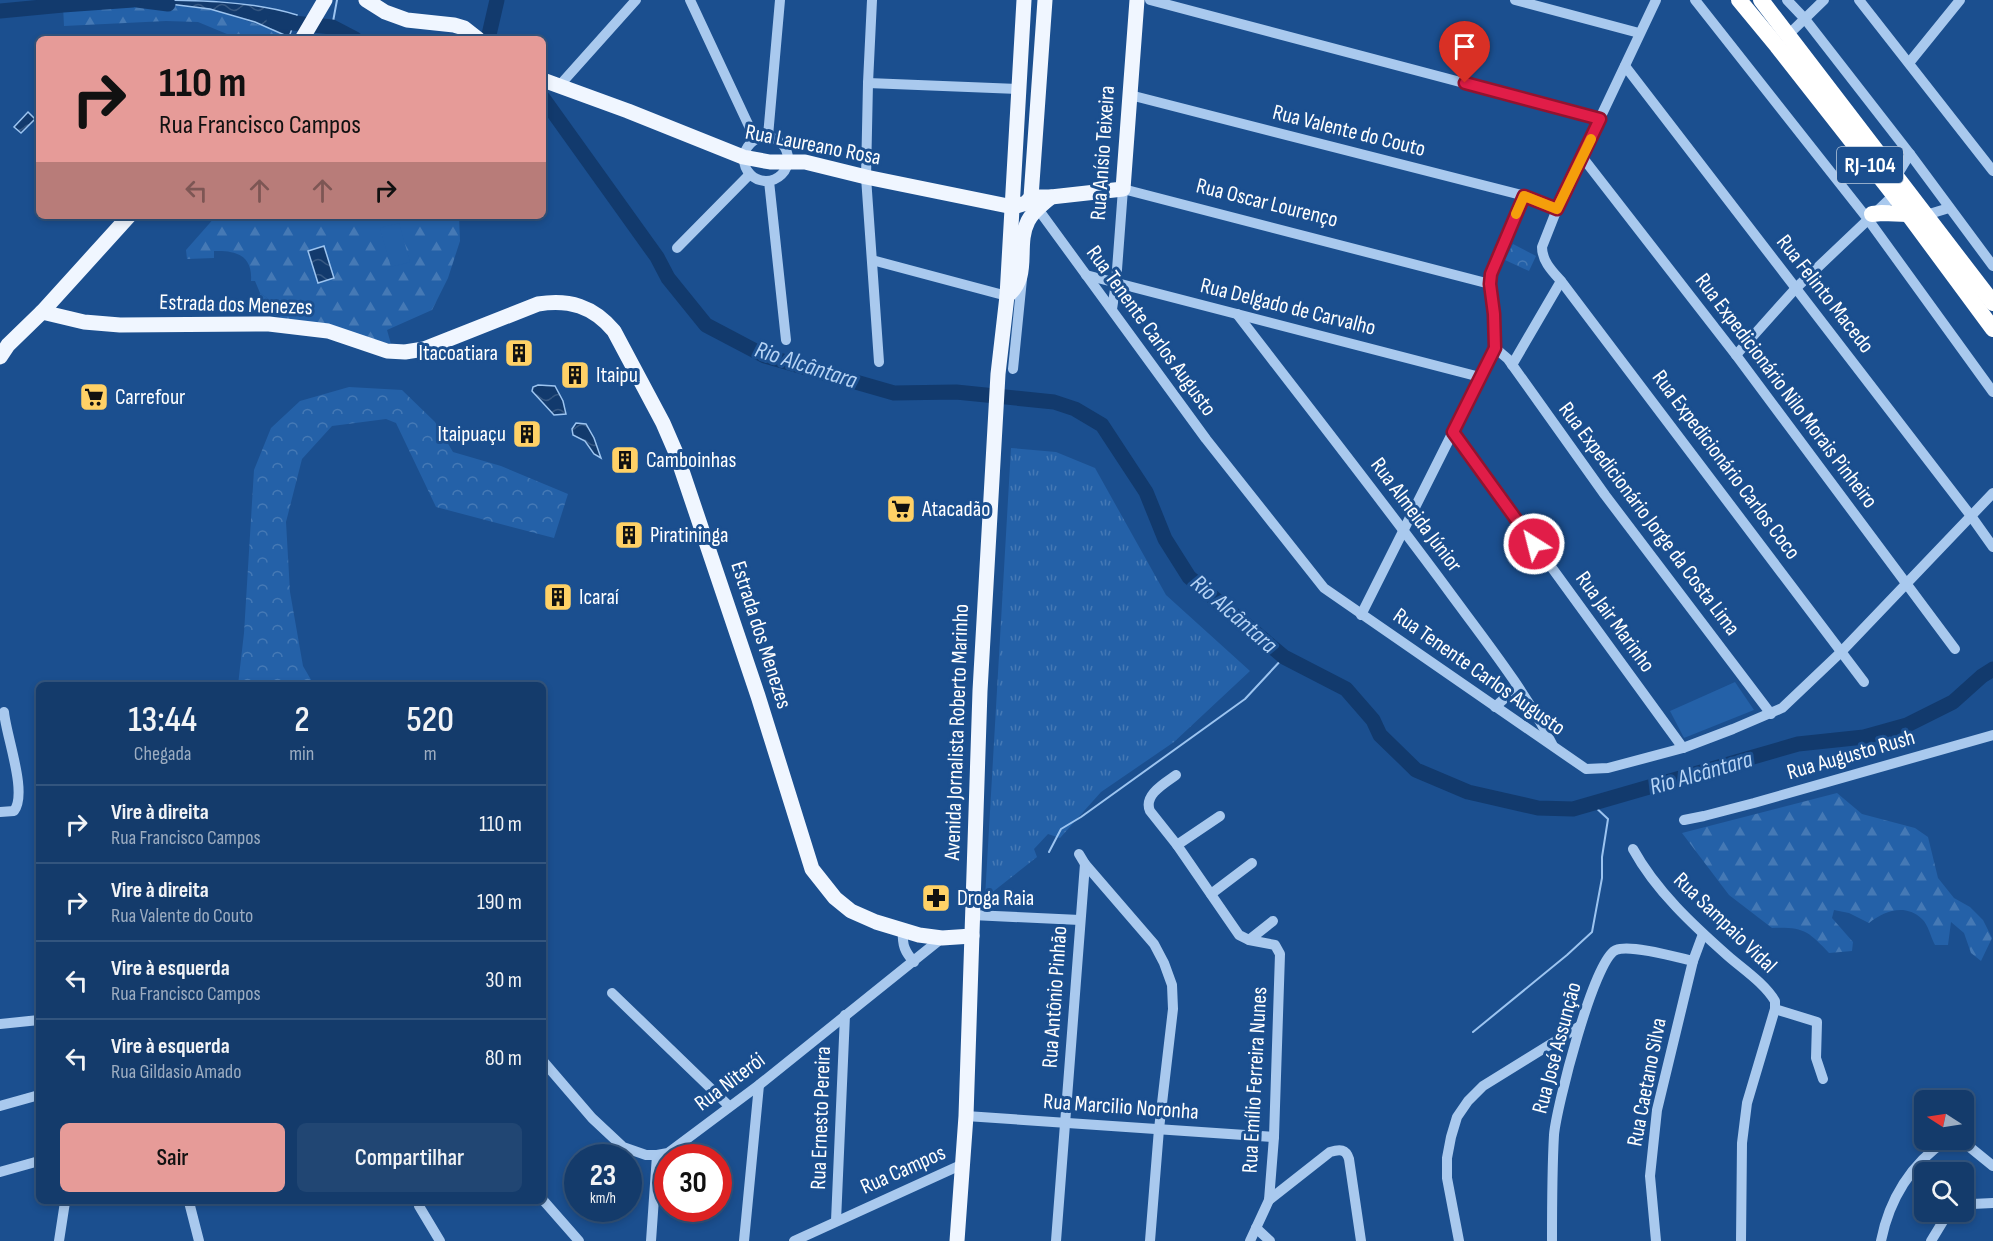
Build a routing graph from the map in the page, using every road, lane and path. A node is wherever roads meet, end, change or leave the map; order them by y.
1 (325, 0) edge
2 (366, 0) edge
3 (636, 0) edge
4 (690, 0) edge
5 (780, 0) edge
6 (872, 0) edge
7 (1024, 0) edge
8 (1045, 0) edge
9 (1137, 0) edge
10 (1150, 0) edge
11 (1515, 0) edge
12 (1656, 0) edge
13 (1695, 0) edge
14 (1739, 0) edge
15 (1761, 0) edge
16 (1787, 0) edge
17 (1824, 0) edge
18 (1859, 0) edge
19 (1960, 0) edge
20 (1805, 19) junction
21 (1639, 33) junction
22 (1788, 35) junction
23 (304, 36) edge
24 (468, 36) edge
25 (1909, 63) junction
26 (1625, 66) junction
27 (546, 81) edge
28 (868, 83) junction
29 (559, 86) junction
30 (1018, 89) junction
31 (1038, 89) junction
32 (1130, 95) junction
33 (1600, 119) junction
34 (768, 136) junction
35 (755, 139) junction
36 (1967, 140) junction
37 (1910, 154) junction
38 (743, 157) junction
39 (1582, 158) junction
40 (788, 163) junction
41 (1993, 164) edge
42 (1993, 171) edge
43 (749, 175) junction
44 (867, 177) junction
45 (1896, 177) junction
46 (770, 181) junction
47 (1123, 189) junction
48 (1894, 195) junction
49 (1524, 196) junction
50 (1051, 197) joint
51 (1034, 203) junction
52 (1013, 207) junction
53 (1949, 208) junction
54 (1557, 209) junction
55 (1908, 214) junction
56 (1926, 215) junction
57 (1869, 216) junction
58 (126, 219) edge
59 (677, 248) dead end
60 (872, 260) junction
61 (1993, 266) edge
62 (1022, 272) junction
63 (1086, 275) junction
64 (1558, 277) junction
65 (1116, 283) junction
66 (1490, 284) junction
67 (1796, 288) junction
68 (1007, 297) junction
69 (1993, 303) edge
70 (45, 308) junction
71 (1112, 309) junction
72 (1237, 314) junction
73 (1993, 329) edge
74 (786, 340) dead end
75 (1495, 348) junction
76 (1736, 355) junction
77 (0, 357) edge
78 (879, 362) dead end
79 (1512, 364) junction
80 (1013, 369) dead end
81 (1480, 377) junction
82 (1993, 392) edge
83 (1453, 432) junction
84 (1993, 493) edge
85 (1971, 516) junction
86 (1403, 530) junction
87 (1993, 547) edge
88 (1906, 583) junction
89 (1361, 615) junction
90 (1955, 649) dead end
91 (1842, 651) junction
92 (1864, 682) dead end
93 (1517, 687) junction
94 (1495, 707) junction
95 (4, 712) dead end
96 (1771, 714) junction
97 (1993, 735) edge
98 (1554, 747) junction
99 (1683, 748) junction
100 (1176, 775) dead end
101 (0, 812) edge
102 (1220, 816) dead end
103 (1684, 820) dead end
104 (1178, 845) junction
105 (1633, 849) dead end
106 (1252, 863) dead end
107 (1211, 894) junction
108 (972, 915) junction
109 (1080, 920) junction
110 (1273, 921) dead end
111 (903, 932) junction
112 (1703, 934) junction
113 (972, 936) junction
114 (942, 938) junction
115 (1249, 940) junction
116 (1693, 961) junction
117 (914, 962) junction
118 (612, 993) dead end
119 (1775, 1009) junction
120 (845, 1015) junction
121 (36, 1020) edge
122 (0, 1024) edge
123 (1580, 1026) junction
124 (546, 1064) edge
125 (1823, 1079) dead end
126 (759, 1085) junction
127 (36, 1096) edge
128 (0, 1106) edge
129 (729, 1106) junction
130 (966, 1116) junction
131 (1065, 1124) junction
132 (1159, 1129) junction
133 (1274, 1137) junction
134 (682, 1144) edge
135 (1935, 1150) edge
136 (1973, 1150) edge
137 (654, 1155) edge
138 (36, 1162) edge
139 (963, 1164) junction
140 (1993, 1166) edge
141 (0, 1172) edge
142 (654, 1198) edge
143 (1269, 1200) junction
144 (546, 1203) edge
145 (1993, 1203) edge
146 (65, 1204) edge
147 (190, 1204) edge
148 (1974, 1204) edge
149 (419, 1206) dead end
150 (837, 1221) junction
151 (1943, 1222) edge
152 (1256, 1228) junction
153 (59, 1241) edge
154 (199, 1241) edge
155 (440, 1241) edge
156 (579, 1241) edge
157 (651, 1241) edge
158 (744, 1241) edge
159 (794, 1241) edge
160 (957, 1241) edge
161 (1056, 1241) edge
162 (1150, 1241) edge
163 (1250, 1241) edge
164 (1270, 1241) edge
165 (1361, 1241) edge
166 (1459, 1241) edge
167 (1552, 1241) edge
168 (1656, 1241) edge
169 (1741, 1241) edge
170 (1881, 1241) edge
171 (1931, 1241) edge

1 - 23 main road
2 - 24 main road
3 - 29 street
4 - 35 street
5 - 34 street
6 - 28 street
7 - 30 main road, Avenida Jornalista Roberto Marinho
8 - 31 main road, Avenida Jornalista Roberto Marinho
9 - 32 main road, Rua Anísio Teixeira
10 - 33 street
11 - 21 street
12 - 21 street, Rua Expedicionário Carlos Coco
13 - 57 street
14 - 48 highway, RJ-104
15 - 22 highway, RJ-104
16 - 20 street
17 - 20 street
18 - 25 street
19 - 25 street
20 - 22 street
20 - 37 street
21 - 26 street, Rua Expedicionário Carlos Coco
22 - 45 highway, RJ-104
25 - 36 street
26 - 33 street, Rua Expedicionário Carlos Coco
26 - 67 street, Rua Felinto Macedo
27 - 29 main road, Rua Laureano Rosa
28 - 30 street
28 - 44 street
29 - 38 main road, Rua Laureano Rosa
30 - 31 main road
30 - 52 main road, Avenida Jornalista Roberto Marinho
31 - 51 main road, Avenida Jornalista Roberto Marinho
32 - 47 main road, Rua Anísio Teixeira
32 - 49 street, Rua Valente do Couto
33 - 39 street, Rua Expedicionário Carlos Coco
34 - 35 street
34 - 40 street
35 - 38 street
36 - 41 street
36 - 42 street
37 - 45 street
37 - 53 street
38 - 40 main road, Rua Laureano Rosa
38 - 43 street
39 - 54 street, Rua Expedicionário Carlos Coco
39 - 76 street, Rua Expedicionário Nilo Morais Pinheiro
40 - 44 main road, Rua Laureano Rosa
40 - 46 street
43 - 46 street
43 - 59 street
44 - 52 main road, Rua Laureano Rosa
44 - 60 street
45 - 56 highway, RJ-104
46 - 74 street
47 - 50 main road, Rua Oscar Lourenço
47 - 65 street, Rua Anísio Teixeira
47 - 66 street, Rua Oscar Lourenço
48 - 55 highway, RJ-104
48 - 57 street
49 - 54 street, Rua Valente do Couto
49 - 66 street
50 - 51 main road, Avenida Jornalista Roberto Marinho
51 - 52 main road, Avenida Jornalista Roberto Marinho
51 - 62 main road, Avenida Jornalista Roberto Marinho
51 - 63 street, Rua Tenente Carlos Augusto
52 - 68 main road, Avenida Jornalista Roberto Marinho
53 - 56 street
53 - 61 street
54 - 64 street, Rua Expedicionário Carlos Coco
55 - 57 highway
55 - 73 highway, RJ-104
56 - 69 highway, RJ-104
57 - 67 street
57 - 82 street
58 - 70 main road
60 - 68 street
60 - 78 street
62 - 68 main road, Avenida Jornalista Roberto Marinho
62 - 80 street, Avenida Jornalista Roberto Marinho
63 - 65 street, Rua Delgado de Carvalho
63 - 71 street, Rua Tenente Carlos Augusto
64 - 79 street
64 - 91 street, Rua Expedicionário Carlos Coco
65 - 71 street, Rua Anísio Teixeira
65 - 72 street, Rua Delgado de Carvalho
66 - 75 street
67 - 76 street
67 - 85 street, Rua Felinto Macedo
68 - 108 main road, Avenida Jornalista Roberto Marinho
70 - 77 main road
70 - 111 main road, Estrada dos Menezes
71 - 89 street, Rua Tenente Carlos Augusto
72 - 81 street, Rua Delgado de Carvalho
72 - 86 street, Rua Almeida Júnior
75 - 79 street, Rua Expedicionário Jorge da Costa Lima
75 - 81 street
76 - 88 street, Rua Expedicionário Nilo Morais Pinheiro
79 - 96 street, Rua Expedicionário Jorge da Costa Lima
81 - 83 street
83 - 86 street
83 - 99 street, Rua Jair Marinho
84 - 85 street, Rua Tenente Carlos Augusto
85 - 87 street, Rua Felinto Macedo
85 - 88 street, Rua Tenente Carlos Augusto
86 - 89 street
86 - 93 street, Rua Almeida Júnior
88 - 90 street, Rua Expedicionário Nilo Morais Pinheiro
88 - 91 street, Rua Tenente Carlos Augusto
89 - 94 street, Rua Tenente Carlos Augusto
91 - 92 street, Rua Expedicionário Carlos Coco
91 - 96 street, Rua Tenente Carlos Augusto
93 - 94 street
93 - 98 street, Rua Almeida Júnior
94 - 98 street, Rua Tenente Carlos Augusto
95 - 101 street
96 - 99 street, Rua Tenente Carlos Augusto
97 - 103 street, Rua Augusto Rush
98 - 99 street, Rua Tenente Carlos Augusto
100 - 104 street, Rua Emílio Ferreira Nunes
102 - 104 street
104 - 107 street, Rua Emílio Ferreira Nunes
105 - 112 street, Rua Sampaio Vidal
106 - 107 street
107 - 115 street, Rua Emílio Ferreira Nunes
108 - 109 street
108 - 113 main road, Avenida Jornalista Roberto Marinho
109 - 131 street, Rua Antônio Pinhão
109 - 132 street, Rua Antônio Pinhão
110 - 115 street
111 - 114 main road, Estrada dos Menezes
111 - 117 street
112 - 116 street, Rua Caetano Silva
112 - 119 street, Rua Sampaio Vidal
113 - 114 main road, Estrada dos Menezes
113 - 130 main road, Avenida Jornalista Roberto Marinho
114 - 117 street, Rua Niterói
115 - 133 street, Rua Emílio Ferreira Nunes
116 - 123 street, Rua José Assunção
116 - 168 street, Rua Caetano Silva
117 - 120 street, Rua Niterói
118 - 129 street
119 - 125 street
119 - 169 street, Rua Sampaio Vidal
120 - 126 street, Rua Niterói
120 - 150 street, Rua Ernesto Pereira
121 - 122 street
123 - 166 street
123 - 167 street, Rua José Assunção
124 - 137 street
126 - 129 street, Rua Niterói
126 - 158 street
127 - 128 street
129 - 134 street, Rua Niterói
130 - 131 street, Rua Marcilio Noronha
130 - 139 main road, Avenida Jornalista Roberto Marinho
131 - 132 street, Rua Marcilio Noronha
131 - 161 street, Rua Antônio Pinhão
132 - 133 street, Rua Marcilio Noronha
132 - 162 street
133 - 143 street, Rua Emílio Ferreira Nunes
135 - 170 street
136 - 140 street
138 - 141 street
139 - 150 street, Rua Campos
139 - 160 main road, Avenida Jornalista Roberto Marinho
142 - 157 street
143 - 152 street, Rua Emílio Ferreira Nunes
143 - 165 street
144 - 156 street
145 - 148 street
146 - 153 street
147 - 154 street
149 - 155 street
150 - 159 street, Rua Campos
151 - 171 street
152 - 163 street, Rua Emílio Ferreira Nunes
152 - 164 street

